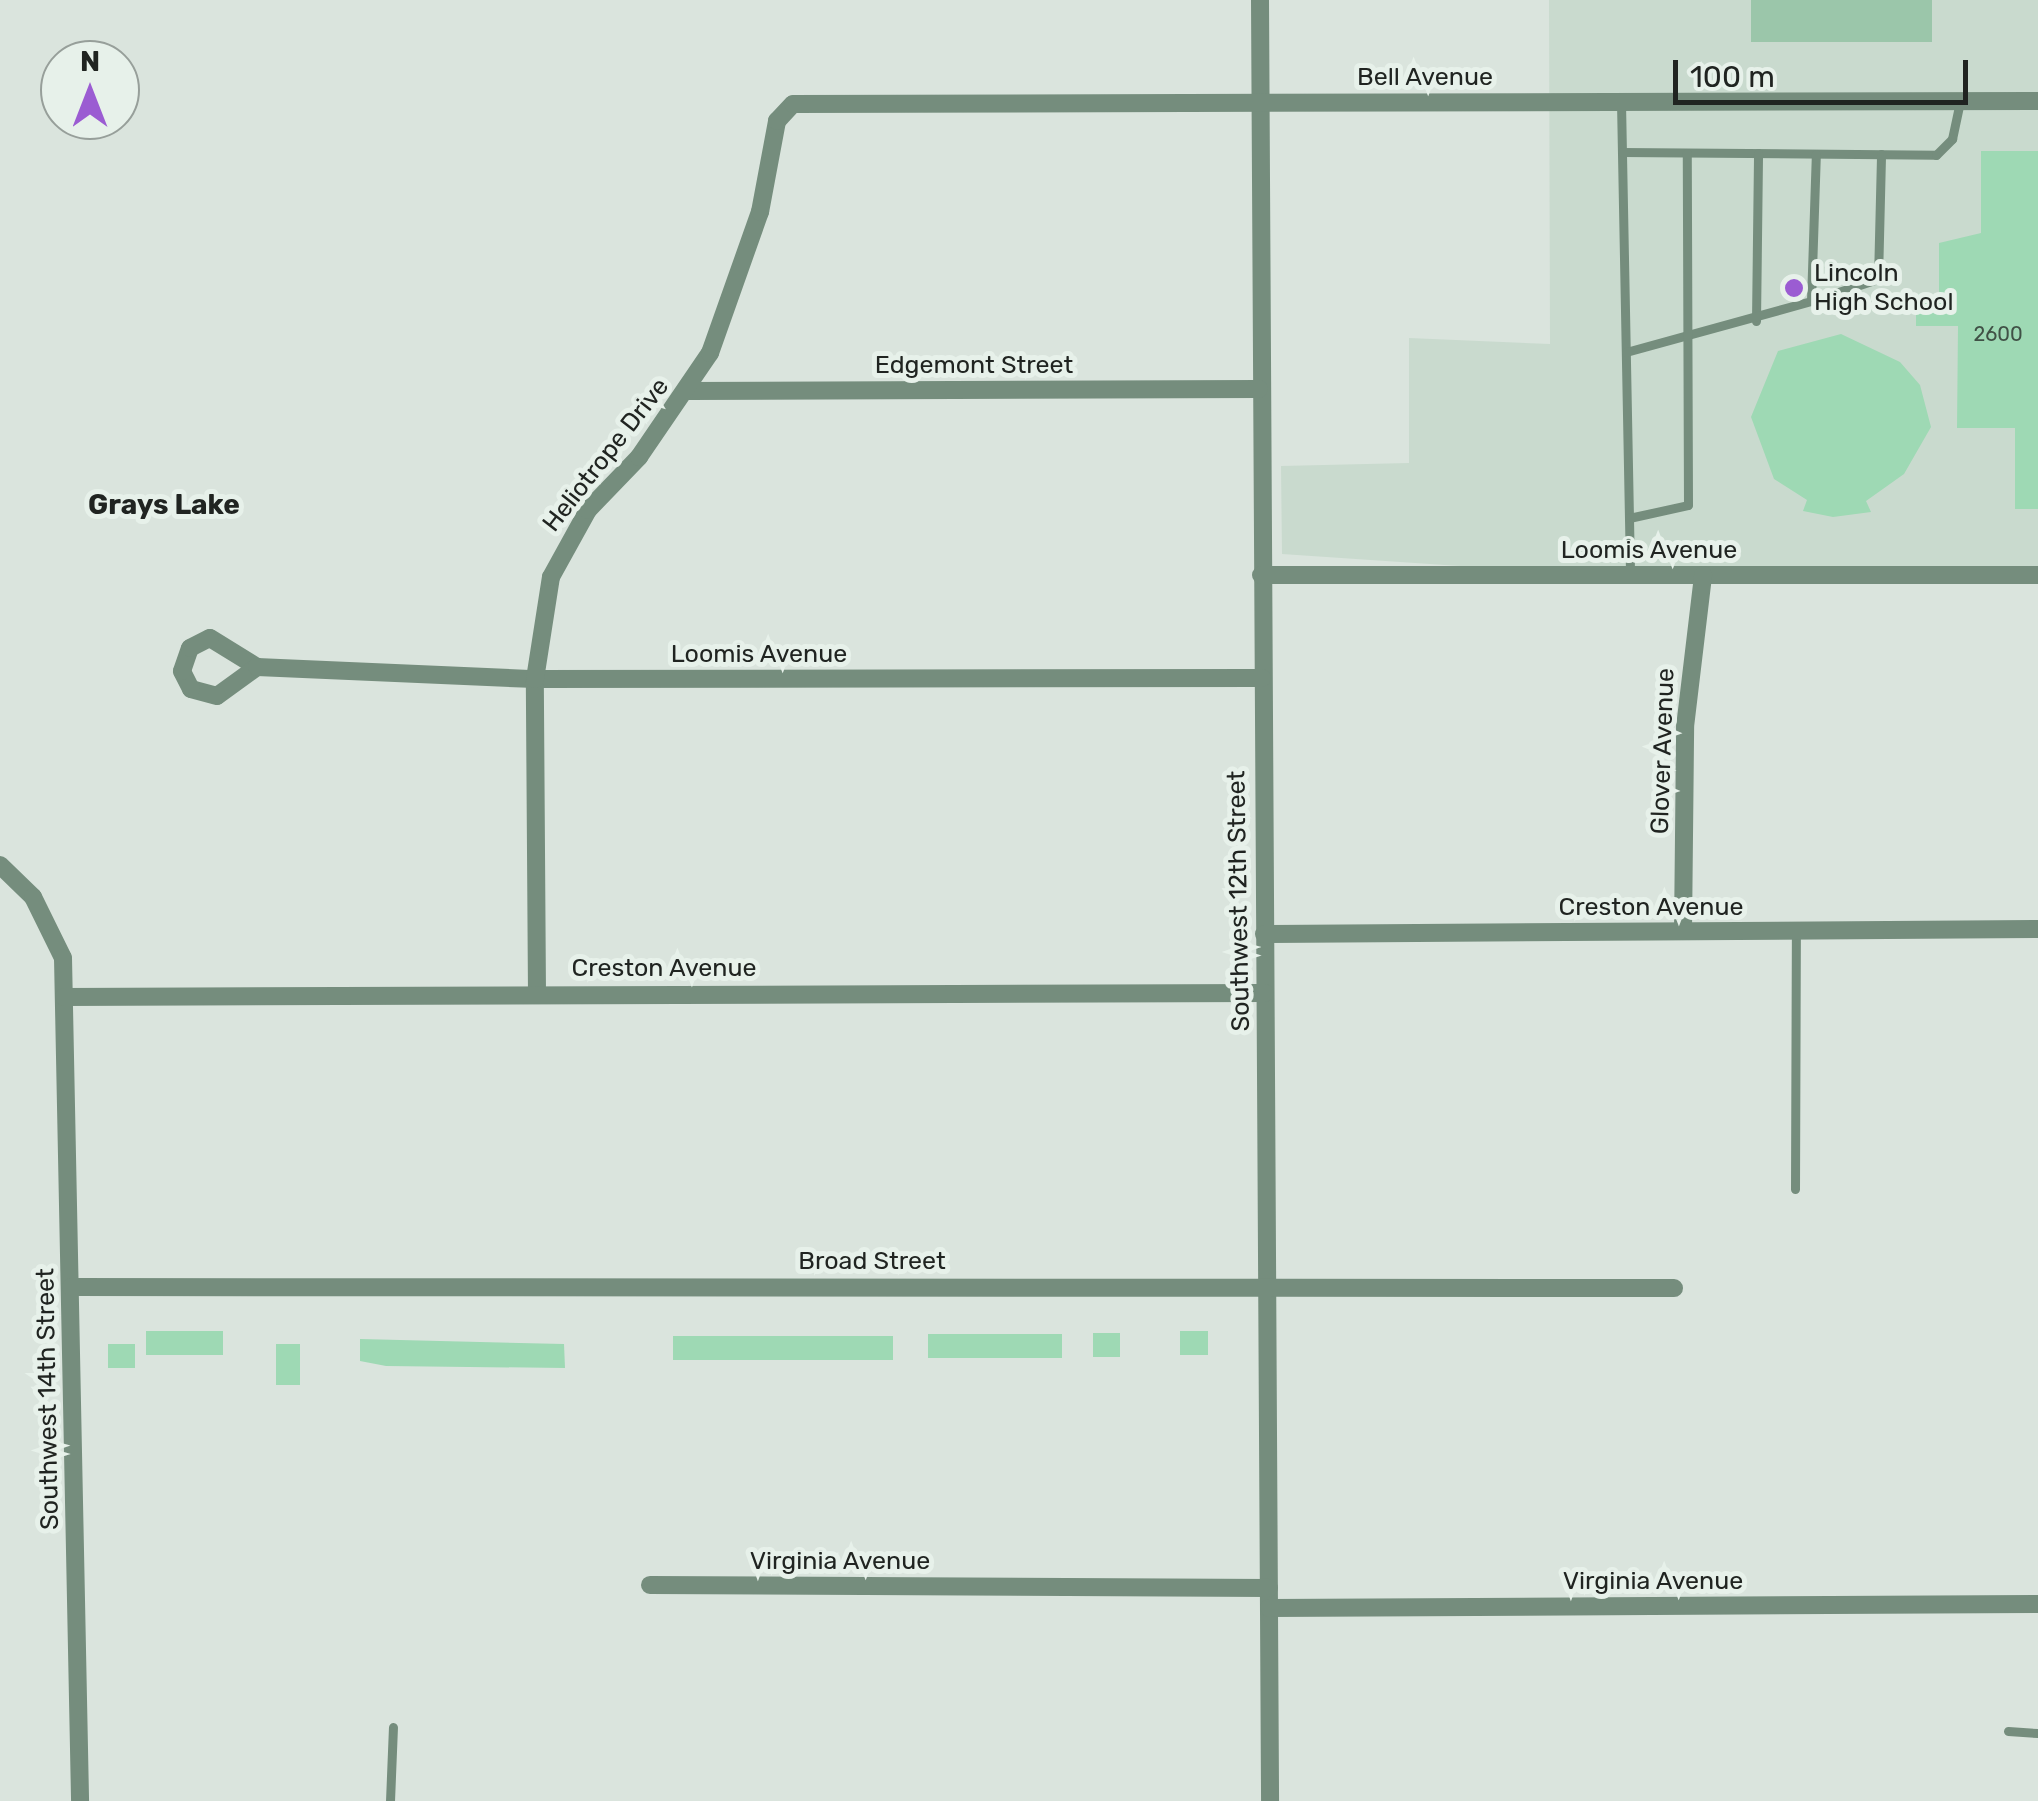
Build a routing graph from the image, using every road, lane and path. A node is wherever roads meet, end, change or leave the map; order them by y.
1 (1260, 0) edge
2 (811, 100) joint
3 (1260, 101) junction
4 (1621, 102) junction
5 (1960, 102) junction
6 (2038, 102) edge
7 (1622, 152) junction
8 (1687, 153) junction
9 (1758, 154) junction
10 (1816, 154) junction
11 (1881, 154) junction
12 (1811, 301) junction
13 (1756, 321) junction
14 (1686, 338) junction
15 (1626, 352) junction
16 (1258, 389) junction
17 (689, 391) junction
18 (1630, 518) junction
19 (1630, 574) junction
20 (1703, 574) junction
21 (1260, 575) junction
22 (2038, 575) edge
23 (257, 668) dead end
24 (1262, 678) junction
25 (536, 679) junction
26 (0, 865) edge
27 (2038, 929) edge
28 (1683, 931) junction
29 (1796, 931) junction
30 (1264, 934) junction
31 (1265, 992) junction
32 (537, 994) junction
33 (64, 997) junction
34 (1795, 1189) dead end
35 (1267, 1286) junction
36 (71, 1288) junction
37 (1674, 1288) dead end
38 (650, 1585) dead end
39 (1269, 1588) junction
40 (2038, 1604) edge
41 (1269, 1608) junction
42 (393, 1727) dead end
43 (2008, 1731) dead end
44 (2038, 1734) edge
45 (80, 1801) edge
46 (390, 1801) edge
47 (1270, 1801) edge

1 - 3 street, Southwest 12th Street
2 - 3 street, Bell Avenue
2 - 17 street, Heliotrope Drive
3 - 4 street, Bell Avenue
3 - 16 street, Southwest 12th Street
4 - 5 street, Bell Avenue
4 - 7 lane
5 - 6 street, Bell Avenue
5 - 11 lane
7 - 8 lane
7 - 15 lane
8 - 9 lane
8 - 14 lane
9 - 10 lane
9 - 13 lane
10 - 11 lane
10 - 12 lane
11 - 12 lane
12 - 13 lane
13 - 14 lane
14 - 15 lane
14 - 18 lane
15 - 18 lane
16 - 17 street, Edgemont Street
16 - 21 street, Southwest 12th Street
17 - 25 street, Heliotrope Drive
18 - 19 lane
19 - 20 street, Loomis Avenue
19 - 21 street, Loomis Avenue
20 - 22 street, Loomis Avenue
20 - 28 street, Glover Avenue
21 - 24 street, Southwest 12th Street
23 - 25 street, Loomis Avenue
24 - 25 street, Loomis Avenue
24 - 30 street, Southwest 12th Street
25 - 32 street, Heliotrope Drive
26 - 33 street, Southwest 14th Street
27 - 29 street, Creston Avenue
28 - 29 street, Creston Avenue
28 - 30 street, Creston Avenue
29 - 34 lane
30 - 31 street, Southwest 12th Street
31 - 32 street, Creston Avenue
31 - 35 street, Southwest 12th Street
32 - 33 street, Creston Avenue
33 - 36 street, Southwest 14th Street
35 - 36 street, Broad Street
35 - 37 street, Broad Street
35 - 39 street, Southwest 12th Street
36 - 45 street, Southwest 14th Street
38 - 39 street, Virginia Avenue
39 - 41 street, Southwest 12th Street
40 - 41 street, Virginia Avenue
41 - 47 street, Southwest 12th Street
42 - 46 lane
43 - 44 lane

